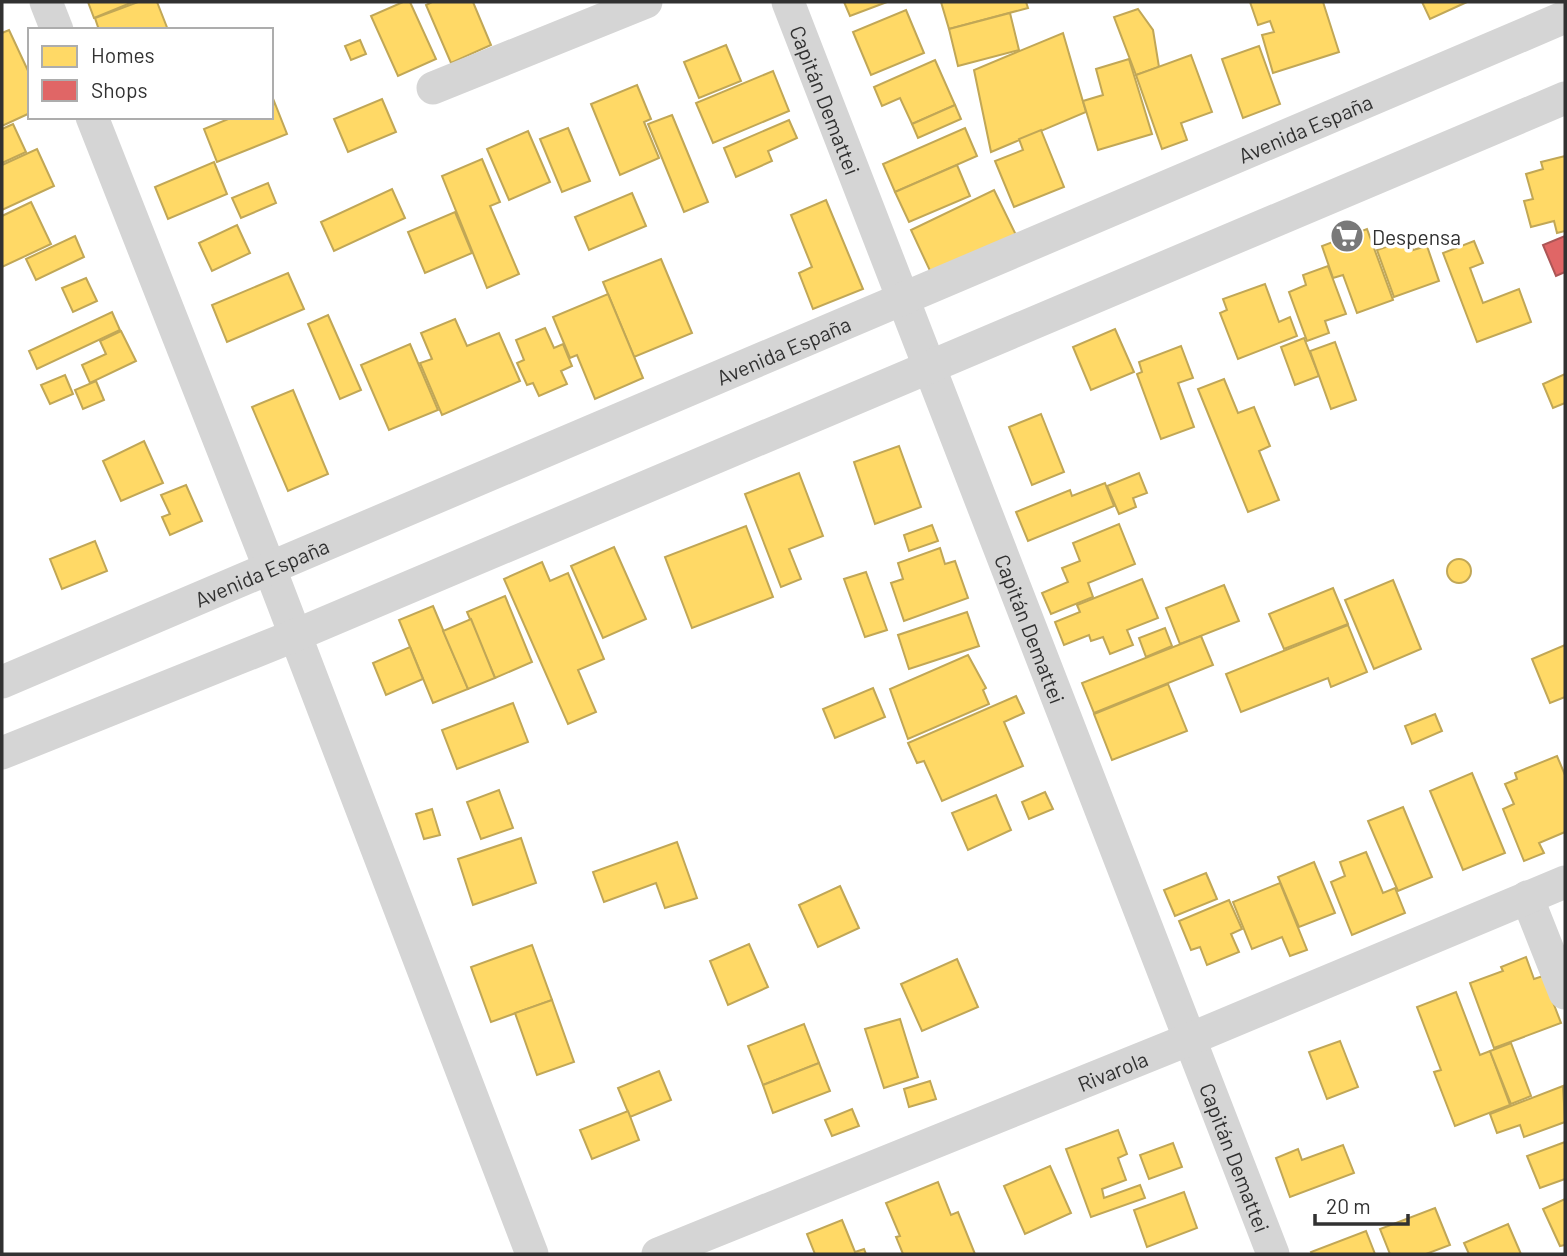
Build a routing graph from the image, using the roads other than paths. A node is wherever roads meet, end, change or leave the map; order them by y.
1 (46, 2) edge
2 (646, 2) edge
3 (788, 2) edge
4 (1565, 17) edge
5 (56, 28) edge
6 (433, 88) dead end
7 (1565, 98) edge
8 (93, 119) edge
9 (903, 299) junction
10 (930, 368) junction
11 (270, 569) junction
12 (296, 635) junction
13 (2, 681) edge
14 (2, 753) edge
15 (1565, 882) edge
16 (1527, 897) junction
17 (1565, 993) edge
18 (1190, 1039) junction
19 (532, 1254) edge
20 (658, 1254) edge
21 (1273, 1254) edge

1 - 5 street
2 - 6 street
3 - 9 street, Capitán Demattei
4 - 9 street, Avenida España
7 - 10 street
8 - 11 street
9 - 10 street, Capitán Demattei
9 - 11 street, Avenida España
10 - 12 street
10 - 18 street, Capitán Demattei
11 - 12 street
11 - 13 street, Avenida España
12 - 14 street
12 - 19 street
15 - 16 street, Rivarola
16 - 17 street
16 - 18 street, Rivarola
18 - 20 street, Rivarola
18 - 21 street, Capitán Demattei

